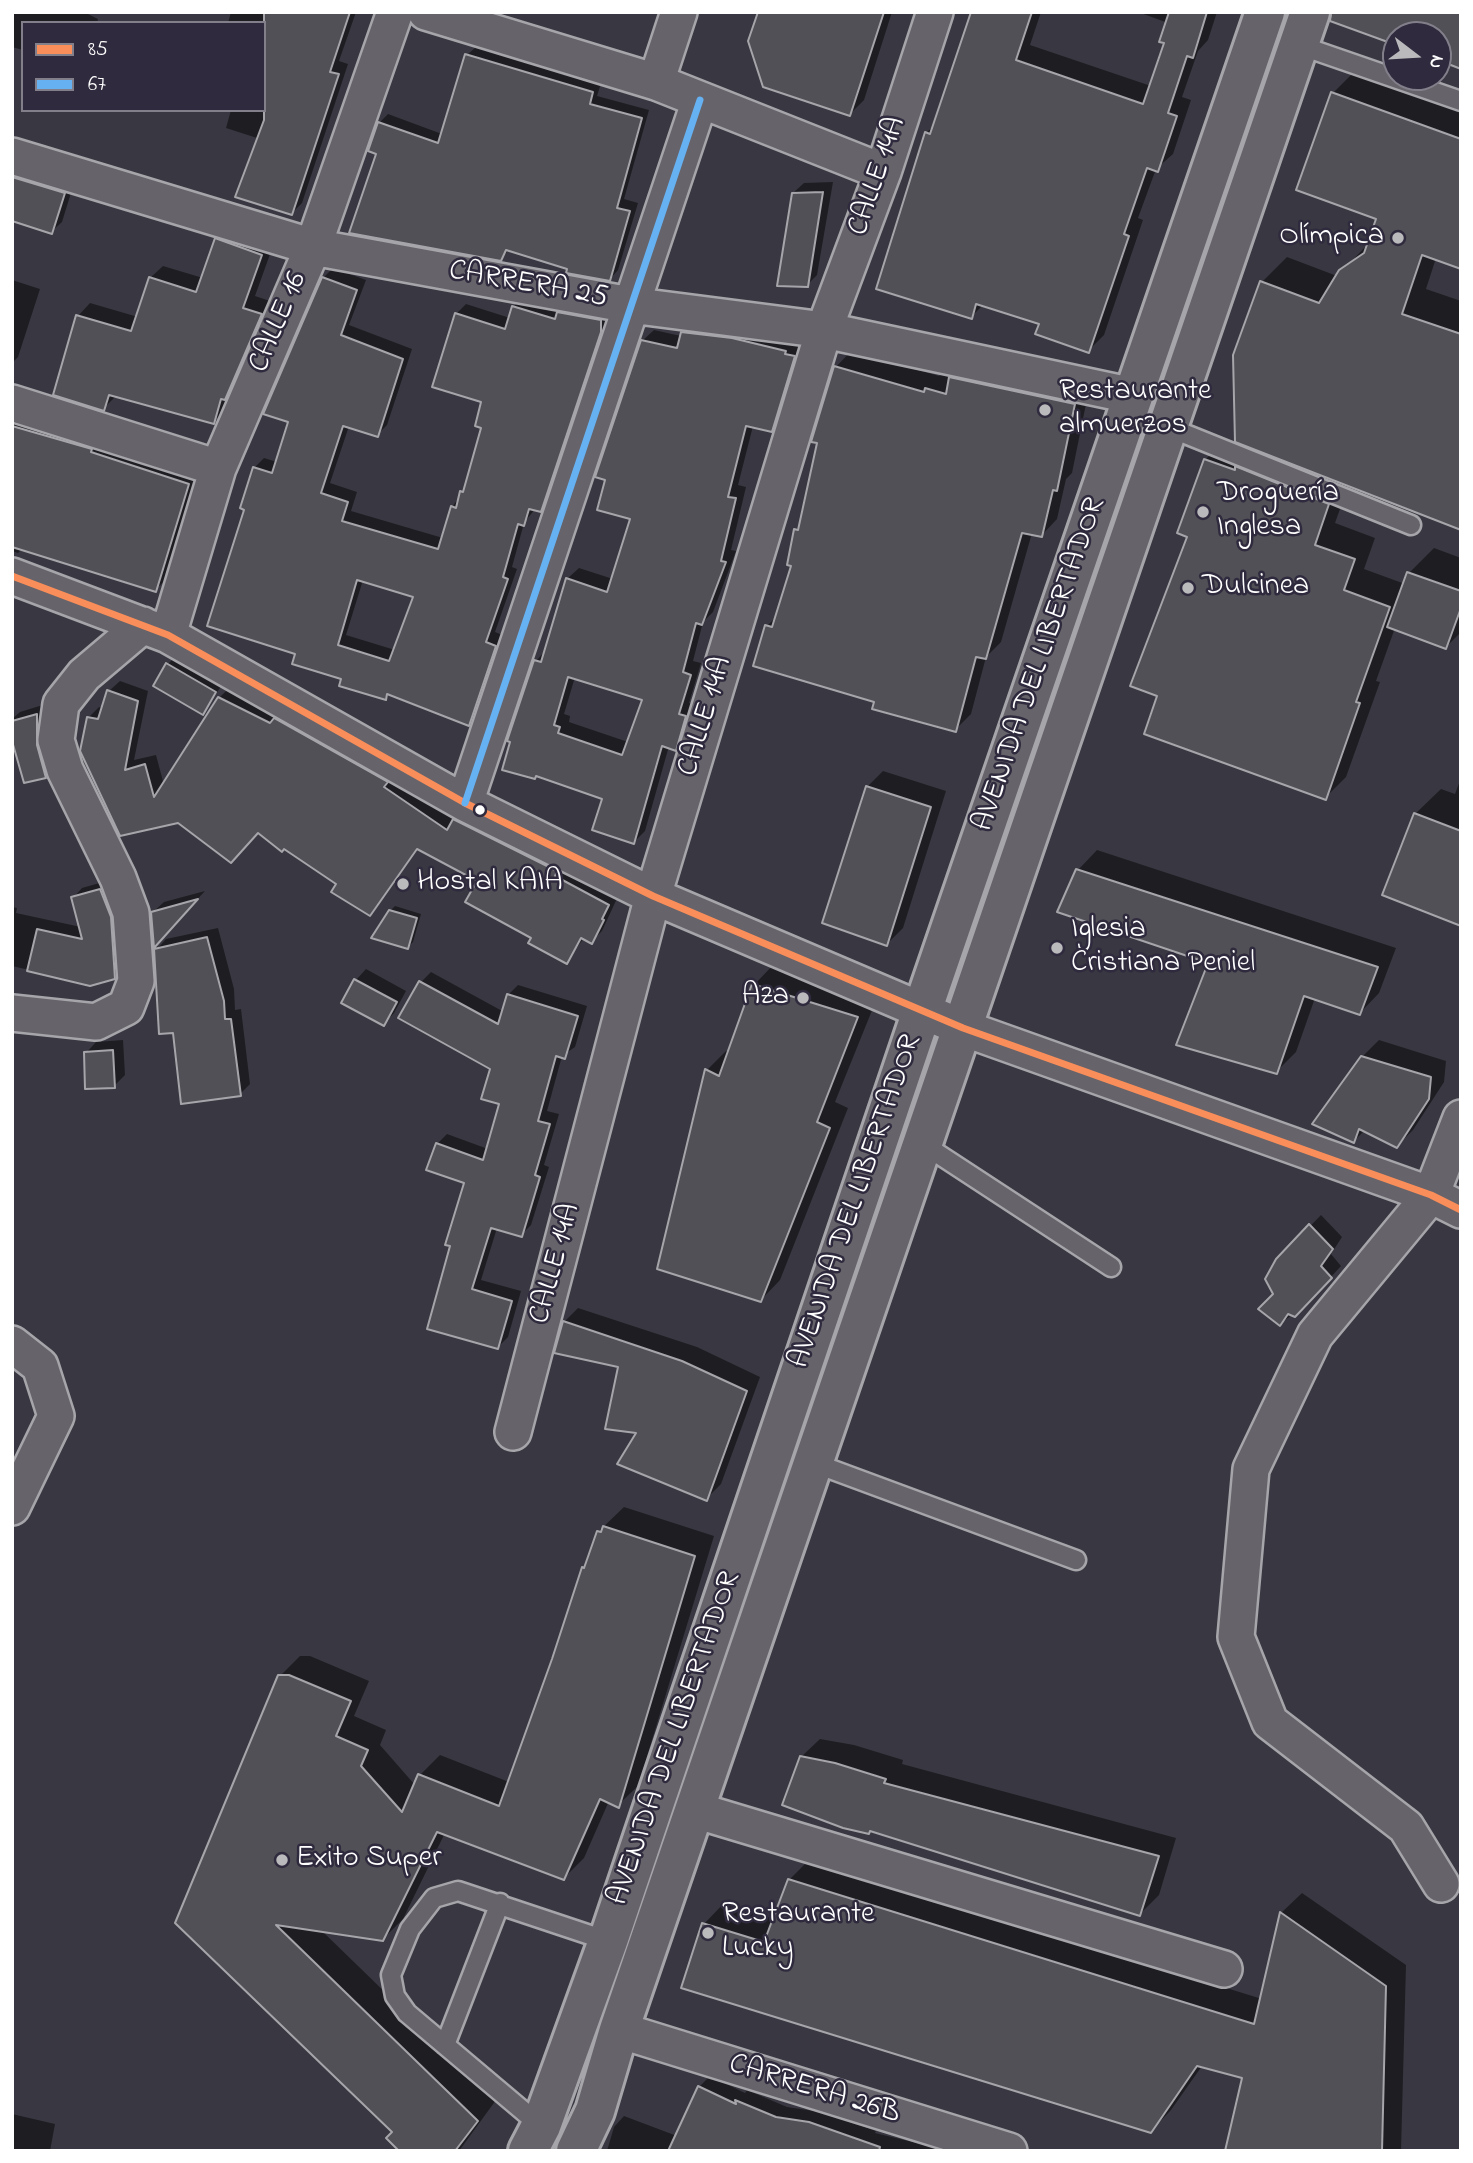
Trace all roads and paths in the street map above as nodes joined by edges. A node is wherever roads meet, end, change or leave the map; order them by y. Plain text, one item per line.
1 (395, 12) edge
2 (426, 12) edge
3 (679, 12) edge
4 (935, 12) edge
5 (1265, 12) edge
6 (1304, 29) edge
7 (656, 82) junction
8 (700, 100) junction
9 (1461, 101) edge
10 (12, 156) edge
11 (883, 172) junction
12 (313, 247) junction
13 (630, 305) junction
14 (824, 330) junction
15 (1134, 396) junction
16 (12, 402) edge
17 (1168, 427) junction
18 (218, 468) junction
19 (1411, 525) dead end
20 (12, 576) edge
21 (156, 630) junction
22 (466, 803) junction
23 (653, 896) junction
24 (922, 1011) junction
25 (12, 1013) edge
26 (963, 1028) junction
27 (1461, 1118) edge
28 (923, 1144) junction
29 (1446, 1202) edge
30 (1111, 1267) dead end
31 (12, 1344) edge
32 (513, 1432) dead end
33 (814, 1463) junction
34 (12, 1507) edge
35 (1076, 1560) dead end
36 (695, 1810) junction
37 (1441, 1884) dead end
38 (500, 1903) junction
39 (608, 1941) junction
40 (1224, 1969) dead end
41 (619, 2030) junction
42 (445, 2045) junction
43 (535, 2138) edge
44 (576, 2151) edge
45 (1009, 2151) edge

1 - 12 street, CALLE 16
2 - 7 street
3 - 7 street
4 - 11 street, CALLE 14A
5 - 15 main road, AVENIDA DEL LIBERTADOR
6 - 9 lane
6 - 17 main road, AVENIDA DEL LIBERTADOR
7 - 8 street
8 - 11 street
8 - 13 street
10 - 12 street, CARRERA 25
11 - 14 street, CALLE 14A
12 - 13 street, CARRERA 25
12 - 18 street, CALLE 16
13 - 14 street, CARRERA 25
13 - 22 street
14 - 15 street, CARRERA 25
14 - 23 street, CALLE 14A
15 - 24 main road, AVENIDA DEL LIBERTADOR
16 - 18 street
17 - 19 lane
17 - 26 main road, AVENIDA DEL LIBERTADOR
18 - 21 street, CALLE 16
20 - 21 street
21 - 22 street
21 - 25 street
22 - 23 street
23 - 24 street
23 - 32 street, CALLE 14A
24 - 26 street
24 - 39 main road, AVENIDA DEL LIBERTADOR
26 - 28 main road, AVENIDA DEL LIBERTADOR
26 - 29 street
27 - 29 street
28 - 30 lane
28 - 33 main road, AVENIDA DEL LIBERTADOR
29 - 37 street
31 - 34 street
33 - 35 lane
33 - 36 main road, AVENIDA DEL LIBERTADOR
36 - 40 street
36 - 41 main road, AVENIDA DEL LIBERTADOR
38 - 39 lane
38 - 42 lane
38 - 42 lane
39 - 43 main road, AVENIDA DEL LIBERTADOR
41 - 44 main road, AVENIDA DEL LIBERTADOR
41 - 45 street, CARRERA 26B
42 - 43 lane

